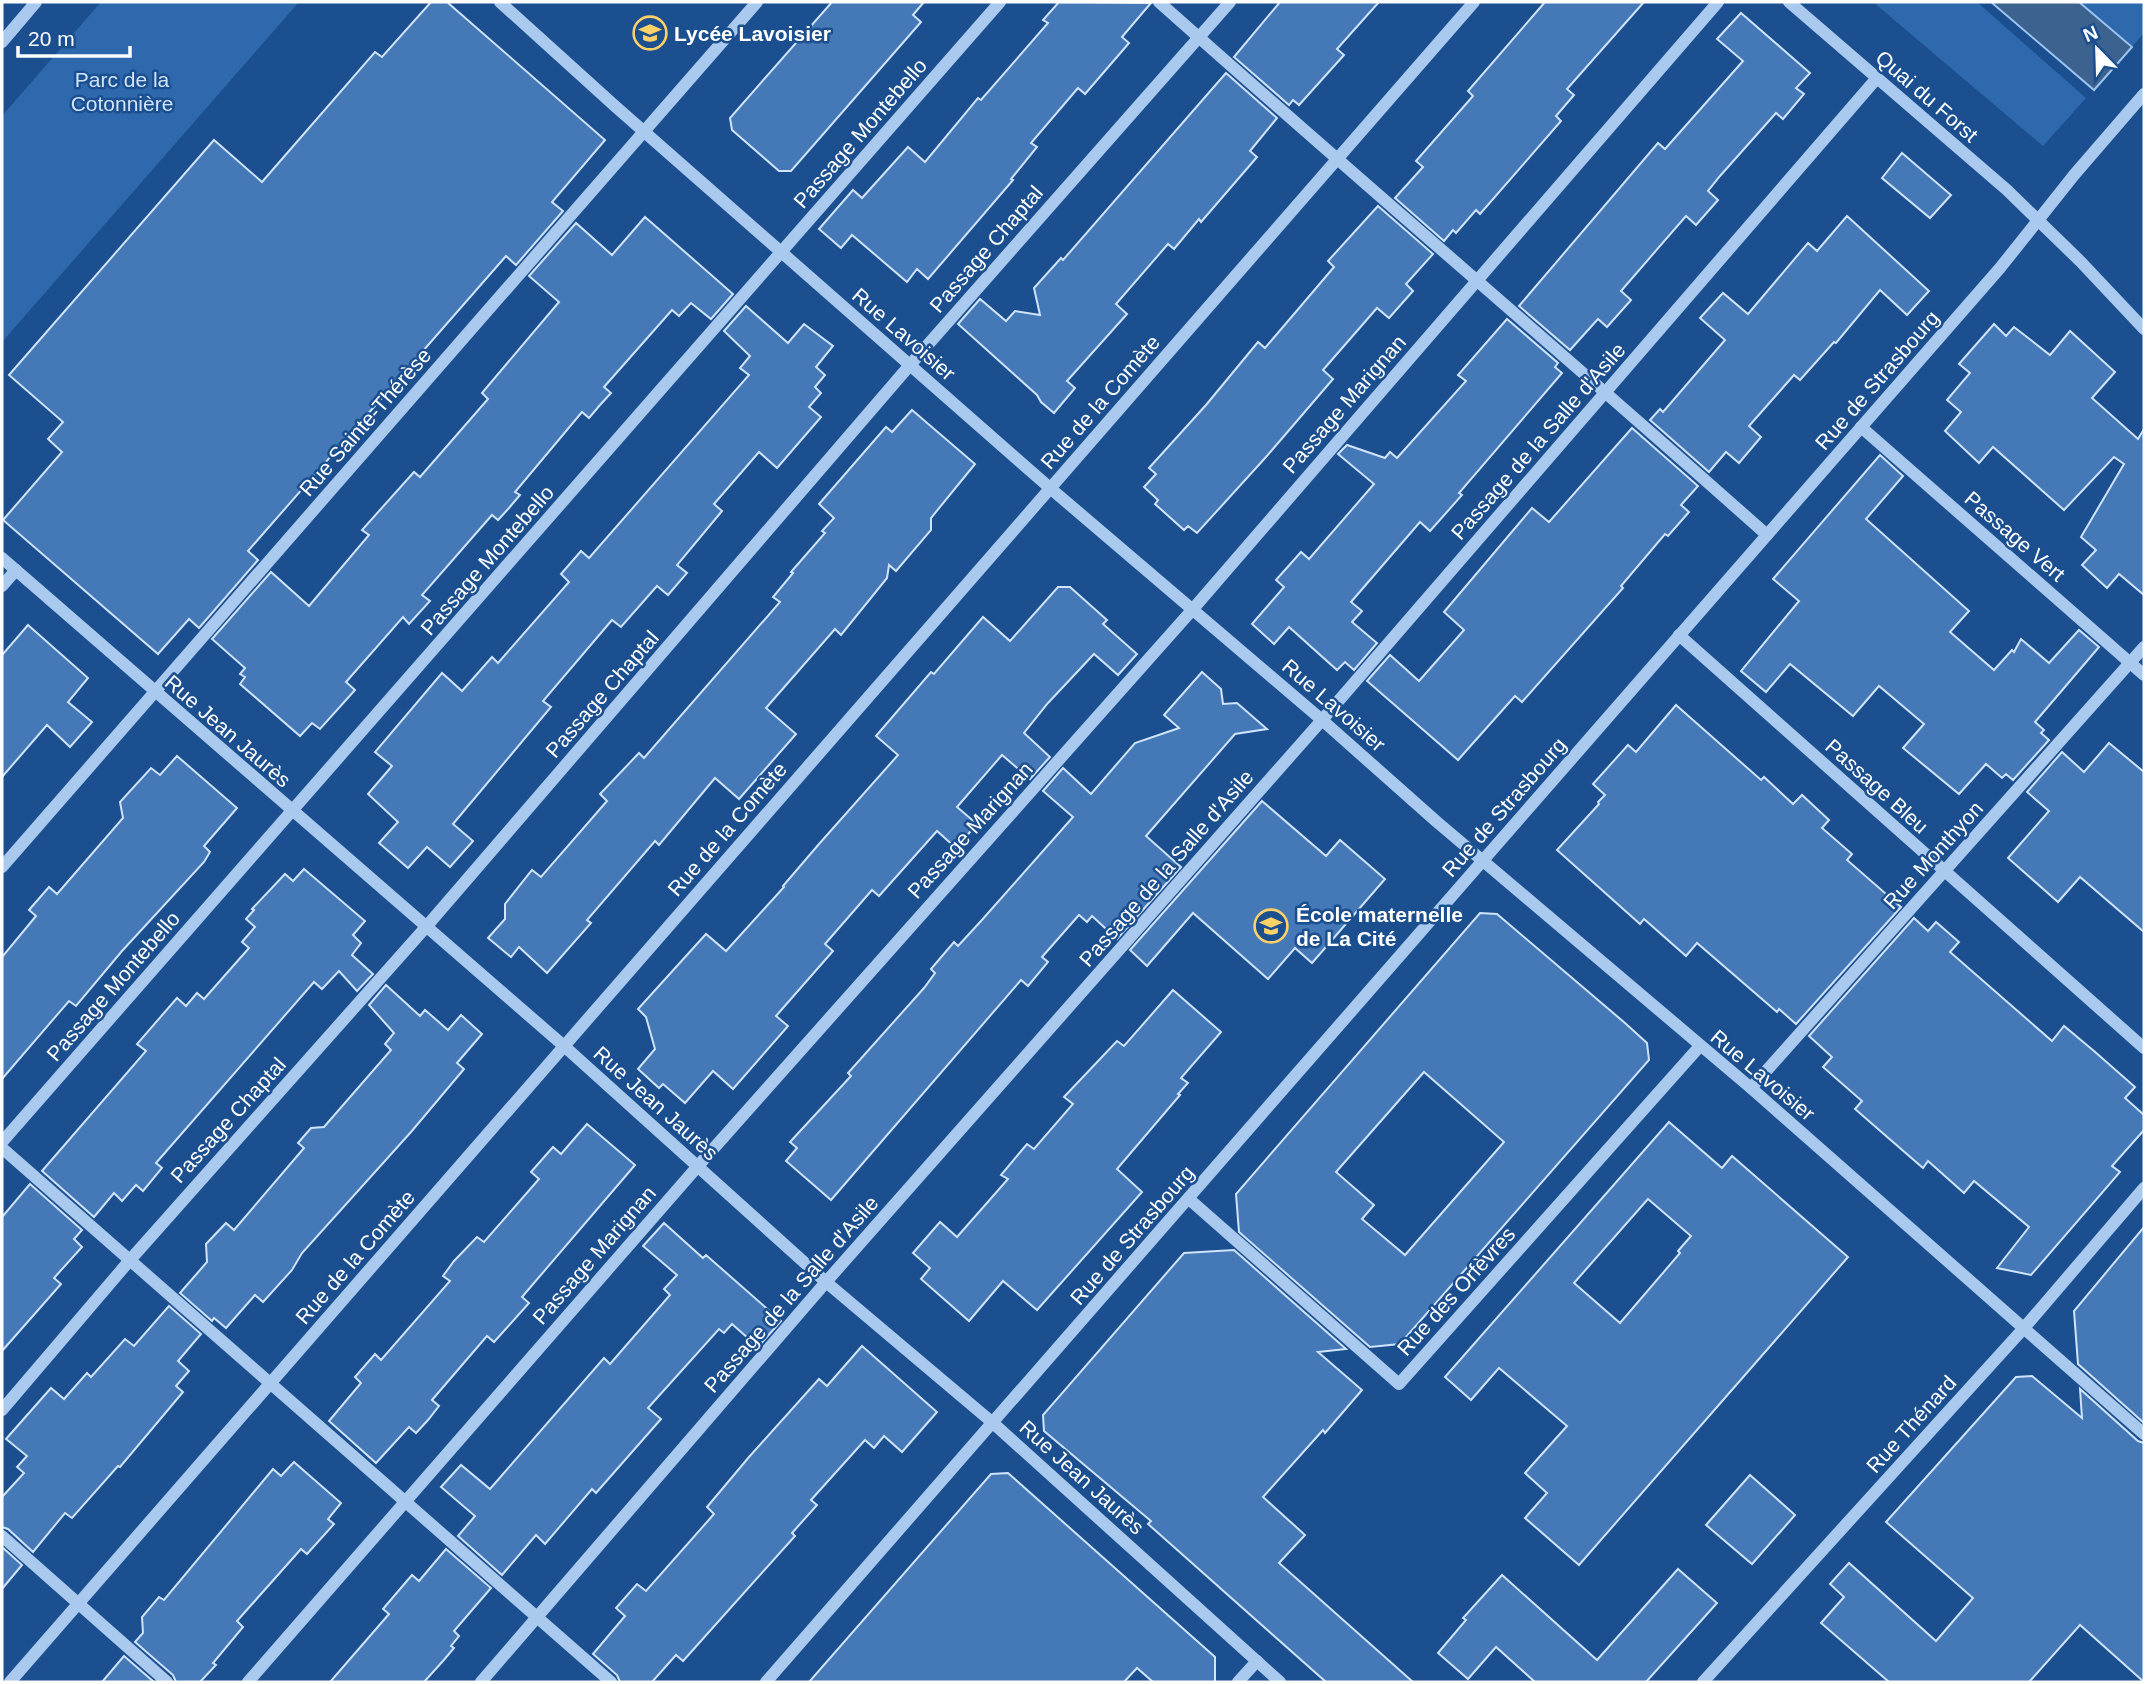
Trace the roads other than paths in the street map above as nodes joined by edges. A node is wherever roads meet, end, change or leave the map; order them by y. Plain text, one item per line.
1 (37, 2) edge
2 (500, 2) edge
3 (757, 2) edge
4 (1000, 2) edge
5 (1159, 2) edge
6 (1230, 2) edge
7 (1474, 2) edge
8 (1718, 2) edge
9 (1789, 2) edge
10 (1199, 37) junction
11 (2, 42) edge
12 (1877, 78) junction
13 (2144, 94) edge
14 (646, 132) junction
15 (1336, 160) junction
16 (2039, 221) junction
17 (781, 252) junction
18 (1477, 280) junction
19 (2144, 329) edge
20 (910, 365) junction
21 (1606, 392) junction
22 (1861, 427) junction
23 (1050, 488) junction
24 (1767, 535) junction
25 (2, 558) edge
26 (16, 570) junction
27 (2, 586) edge
28 (1193, 608) junction
29 (1679, 635) junction
30 (2144, 648) edge
31 (2131, 663) junction
32 (2144, 675) edge
33 (154, 692) junction
34 (1322, 720) junction
35 (293, 812) junction
36 (1483, 861) junction
37 (2, 867) edge
38 (1944, 872) junction
39 (426, 927) junction
40 (564, 1046) junction
41 (1700, 1046) junction
42 (2144, 1048) edge
43 (1751, 1088) junction
44 (2, 1142) edge
45 (2, 1148) edge
46 (698, 1166) junction
47 (2144, 1188) edge
48 (1189, 1199) junction
49 (130, 1260) junction
50 (826, 1282) junction
51 (2024, 1328) junction
52 (270, 1384) junction
53 (2, 1410) edge
54 (993, 1423) junction
55 (2144, 1434) edge
56 (405, 1504) junction
57 (2, 1536) edge
58 (79, 1603) junction
59 (537, 1618) junction
60 (1257, 1661) junction
61 (10, 1682) edge
62 (167, 1682) edge
63 (248, 1682) edge
64 (481, 1682) edge
65 (611, 1682) edge
66 (766, 1682) edge
67 (1238, 1682) edge
68 (1280, 1682) edge
69 (1703, 1682) edge

1 - 11 street
2 - 14 street, Rue Lavoisier
3 - 14 street, Rue Sainte-Thérèse
4 - 17 street, Passage Montebello
5 - 10 street
6 - 10 street, Passage Chaptal
7 - 15 street, Rue de la Comète
8 - 18 street, Passage Marignan
9 - 12 street, Quai du Forst
10 - 15 street
10 - 20 street, Passage Chaptal
12 - 16 street, Quai du Forst
12 - 21 street, Passage de la Salle d'Asile
13 - 16 street, Rue de Strasbourg
14 - 17 street, Rue Lavoisier
14 - 33 street, Rue Sainte-Thérèse
15 - 18 street
15 - 23 street, Rue de la Comète
16 - 19 street, Quai du Forst
16 - 22 street, Rue de Strasbourg
17 - 20 street, Rue Lavoisier
17 - 35 street, Passage Montebello
18 - 21 street
18 - 28 street, Passage Marignan
20 - 23 street, Rue Lavoisier
20 - 39 street, Passage Chaptal
21 - 24 street
21 - 34 street, Passage de la Salle d'Asile
22 - 24 street, Rue de Strasbourg
22 - 31 street, Passage Vert
23 - 28 street, Rue Lavoisier
23 - 40 street, Rue de la Comète
24 - 29 street, Rue de Strasbourg
25 - 26 street, Rue Jean Jaurès
26 - 27 street
26 - 33 street, Rue Jean Jaurès
28 - 34 street, Rue Lavoisier
28 - 46 street, Passage Marignan
29 - 36 street, Rue de Strasbourg
29 - 38 street, Passage Bleu
30 - 31 street, Rue Monthyon
31 - 32 street, Passage Vert
31 - 38 street, Rue Monthyon
33 - 35 street, Rue Jean Jaurès
33 - 37 street, Rue Sainte-Thérèse
34 - 36 street, Rue Lavoisier
34 - 50 street, Passage de la Salle d'Asile
35 - 39 street, Rue Jean Jaurès
35 - 44 street, Passage Montebello
36 - 41 street, Rue Lavoisier
36 - 48 street, Rue de Strasbourg
38 - 42 street, Passage Bleu
38 - 43 street, Rue Monthyon
39 - 40 street, Rue Jean Jaurès
39 - 49 street, Passage Chaptal
40 - 46 street, Rue Jean Jaurès
40 - 52 street, Rue de la Comète
41 - 43 street, Rue Lavoisier
41 - 48 street, Rue des Orfèvres
43 - 51 street, Rue Lavoisier
45 - 49 street
46 - 50 street, Rue Jean Jaurès
46 - 56 street, Passage Marignan
47 - 51 street, Rue Thénard
48 - 54 street, Rue de Strasbourg
49 - 52 street
49 - 53 street, Passage Chaptal
50 - 54 street, Rue Jean Jaurès
50 - 59 street, Passage de la Salle d'Asile
51 - 55 street, Rue Lavoisier
51 - 69 street, Rue Thénard
52 - 56 street
52 - 58 street, Rue de la Comète
54 - 60 street, Rue Jean Jaurès
54 - 66 street, Rue de Strasbourg
56 - 59 street
56 - 63 street, Passage Marignan
57 - 58 street
58 - 61 street, Rue de la Comète
58 - 62 street
59 - 64 street, Passage de la Salle d'Asile
59 - 65 street
60 - 67 street
60 - 68 street, Rue Jean Jaurès

